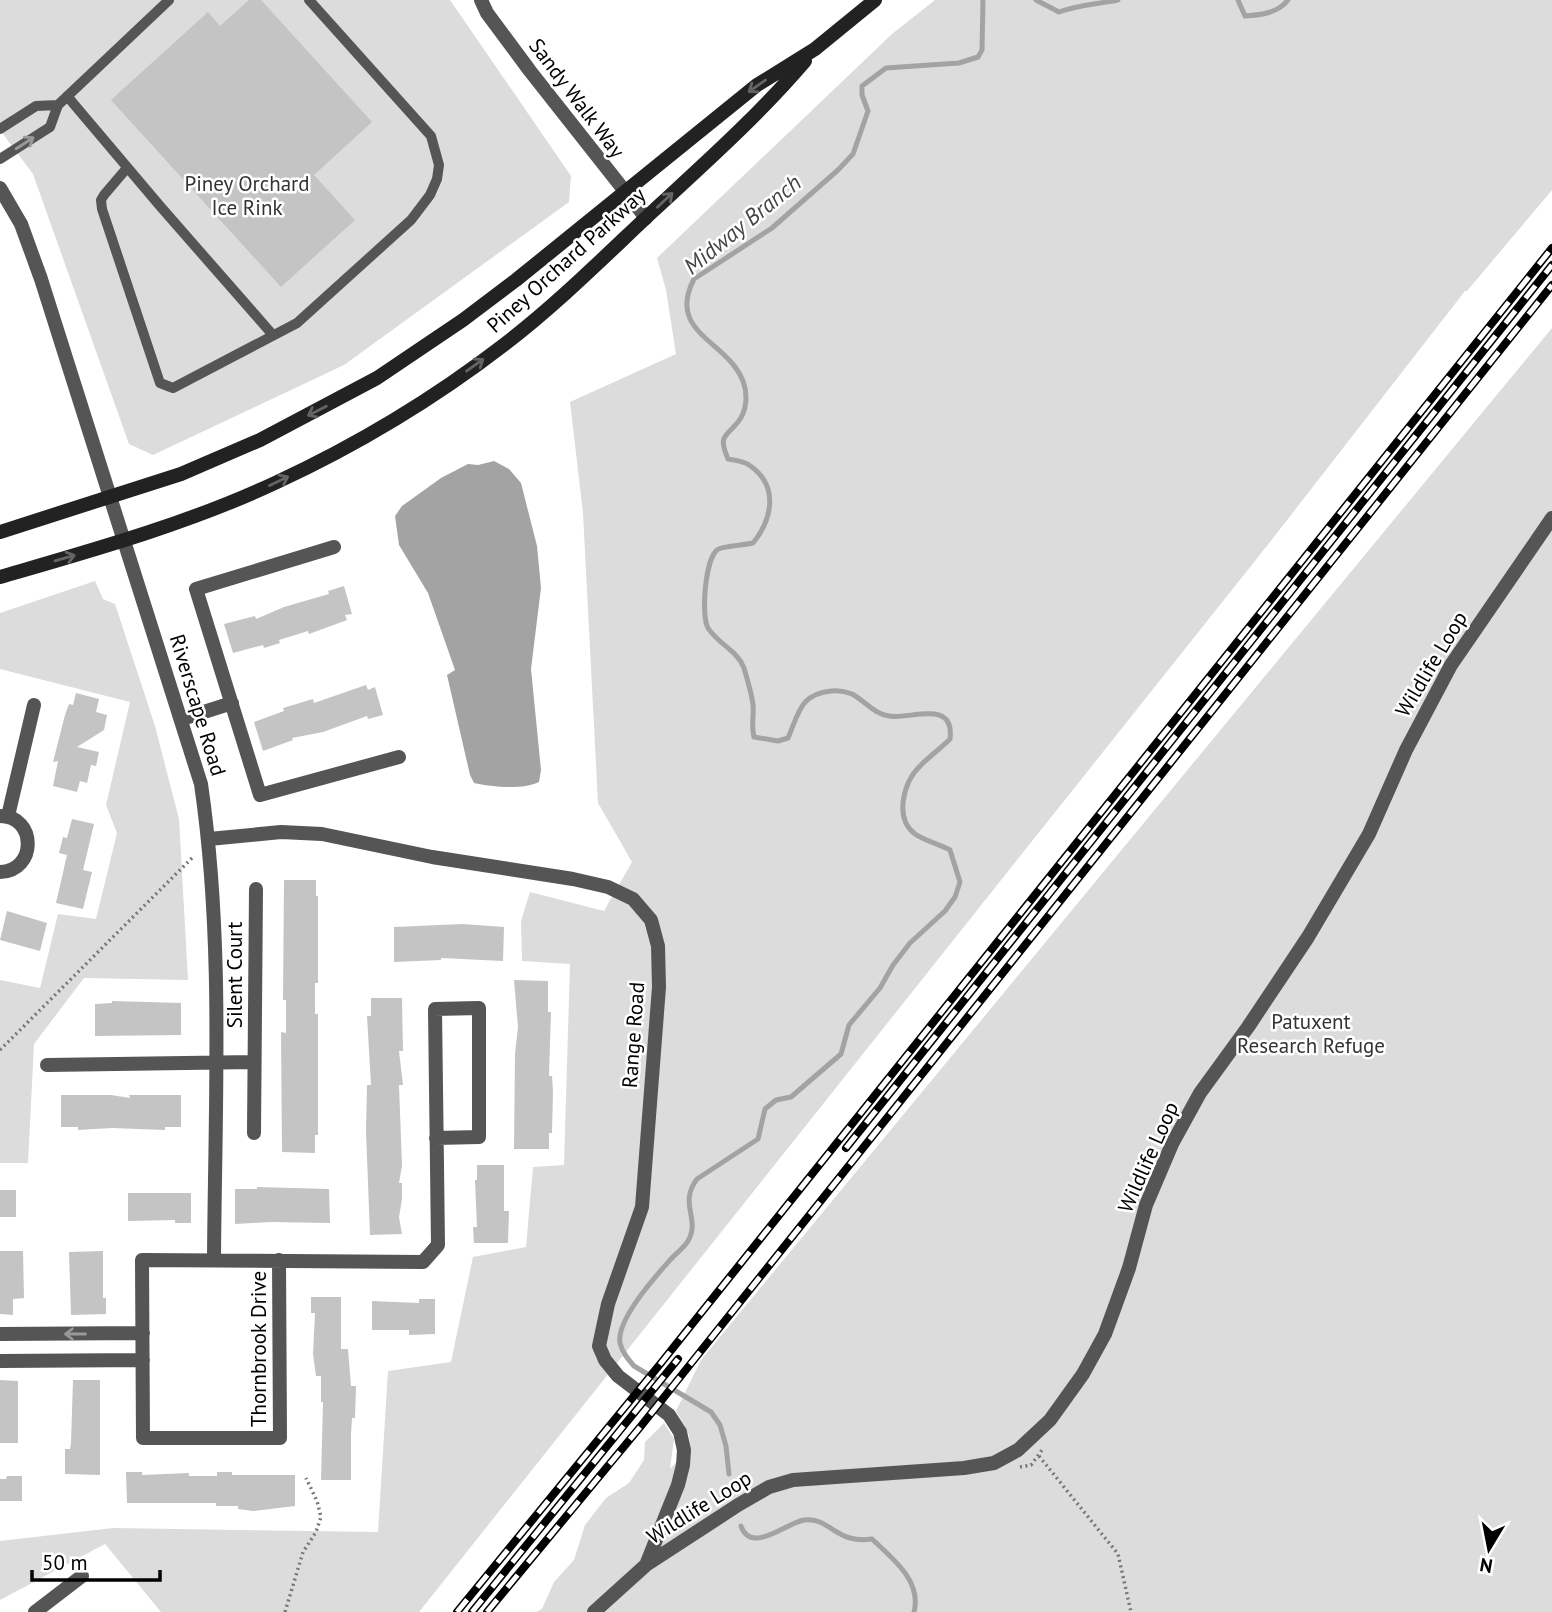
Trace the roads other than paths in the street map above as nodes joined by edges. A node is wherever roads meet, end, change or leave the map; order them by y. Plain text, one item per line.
1 (169, 0) edge
2 (309, 0) edge
3 (481, 0) edge
4 (875, 0) edge
5 (815, 50) junction
6 (67, 96) junction
7 (58, 105) junction
8 (0, 129) edge
9 (0, 159) edge
10 (127, 168) junction
11 (0, 188) edge
12 (623, 192) junction
13 (646, 218) junction
14 (272, 334) junction
15 (111, 498) junction
16 (1552, 518) edge
17 (0, 532) edge
18 (125, 540) junction
19 (334, 547) dead end
20 (0, 577) edge
21 (232, 704) junction
22 (34, 705) dead end
23 (182, 719) junction
24 (399, 757) dead end
25 (4, 816) edge
26 (209, 839) junction
27 (0, 872) edge
28 (256, 889) dead end
29 (215, 1062) junction
30 (254, 1062) junction
31 (47, 1065) dead end
32 (254, 1133) dead end
33 (436, 1138) junction
34 (215, 1260) junction
35 (279, 1260) junction
36 (143, 1333) junction
37 (0, 1334) edge
38 (143, 1360) junction
39 (0, 1361) edge
40 (646, 1566) junction
41 (82, 1576) dead end
42 (35, 1612) edge
43 (594, 1612) edge

1 - 6 lane
2 - 14 lane
3 - 12 street, Sandy Walk Way
4 - 5 street, Piney Orchard Parkway
5 -> 12 street, Piney Orchard Parkway
13 -> 5 street, Piney Orchard Parkway
6 - 7 lane
6 - 10 lane
7 - 8 lane
9 -> 7 lane
10 - 14 lane
10 - 14 lane
11 - 15 street, Riverscape Road
12 - 13 street, Sandy Walk Way
12 -> 15 street, Piney Orchard Parkway
18 -> 13 street, Piney Orchard Parkway
15 - 17 street, Piney Orchard Parkway
15 - 18 street, Riverscape Road
16 - 40 street, Wildlife Loop
20 -> 18 street, Piney Orchard Parkway
18 - 23 street, Riverscape Road
19 - 21 street
21 - 23 street
21 - 24 street
22 - 25 street
23 - 26 street, Riverscape Road
25 - 27 street
26 - 29 street, Riverscape Road
26 - 40 street, Range Road
28 - 30 street, Silent Court
29 - 30 street
29 - 31 street
29 - 34 street, Riverscape Road
30 - 32 street, Silent Court
33 - 33 street
33 - 35 street
34 - 35 street, Thornbrook Drive
34 - 36 street, Thornbrook Drive
35 - 38 street, Thornbrook Drive
36 -> 37 street
36 - 38 street, Thornbrook Drive
38 - 39 street
40 - 43 street, Wildlife Loop
41 - 42 street

